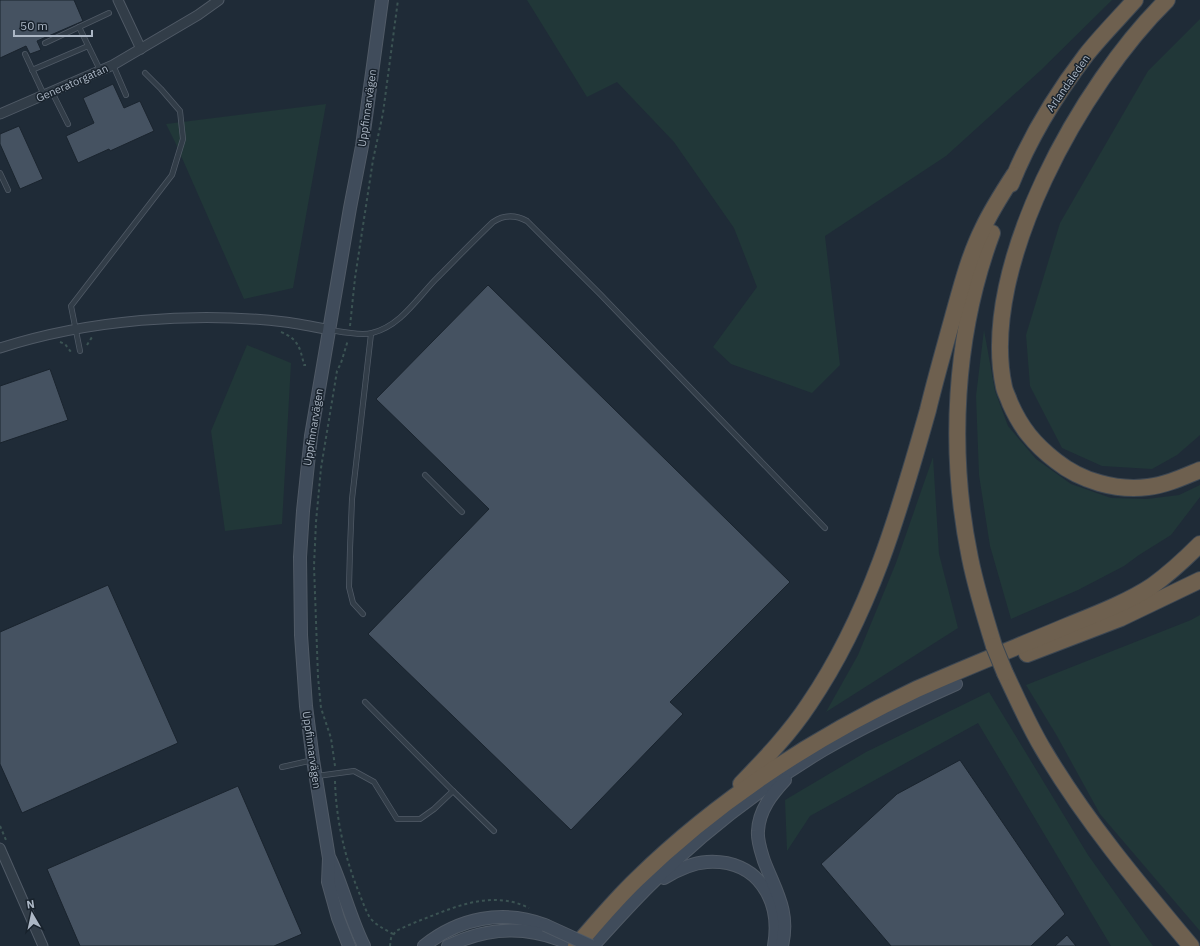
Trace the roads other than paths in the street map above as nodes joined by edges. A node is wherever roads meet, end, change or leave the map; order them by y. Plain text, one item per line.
1 (118, 0) edge
2 (219, 0) edge
3 (382, 0) edge
4 (1135, 0) edge
5 (1167, 0) edge
6 (109, 13) dead end
7 (79, 27) junction
8 (45, 43) dead end
9 (88, 46) junction
10 (141, 49) junction
11 (25, 54) dead end
12 (113, 64) junction
13 (32, 70) junction
14 (100, 70) junction
15 (145, 74) dead end
16 (48, 94) junction
17 (126, 95) dead end
18 (0, 114) edge
19 (68, 124) dead end
20 (0, 173) edge
21 (1014, 175) junction
22 (8, 190) dead end
23 (75, 329) junction
24 (330, 330) junction
25 (371, 334) junction
26 (0, 348) edge
27 (80, 351) dead end
28 (1200, 470) edge
29 (425, 475) dead end
30 (462, 512) dead end
31 (825, 528) dead end
32 (1200, 544) edge
33 (1200, 580) edge
34 (363, 614) dead end
35 (956, 684) joint
36 (365, 702) dead end
37 (313, 760) junction
38 (798, 766) junction
39 (282, 767) dead end
40 (315, 776) junction
41 (453, 791) junction
42 (713, 812) junction
43 (494, 831) dead end
44 (0, 848) edge
45 (329, 858) junction
46 (649, 886) junction
47 (544, 930) junction
48 (365, 945) edge
49 (43, 946) edge
50 (349, 946) edge
51 (424, 946) edge
52 (448, 946) edge
53 (575, 946) edge
54 (592, 946) edge
55 (774, 946) edge
56 (782, 946) edge
57 (1191, 946) edge

1 - 10 street
2 - 10 street, Generatorgatan
3 - 24 main road, Uppfinnarvägen
4 - 21 highway, Arlandaleden
5 - 28 highway
6 - 7 lane
7 - 8 lane
7 - 9 lane
9 - 13 lane
9 - 14 lane
10 - 12 street, Generatorgatan
11 - 13 lane
12 - 14 street, Generatorgatan
12 - 17 lane
13 - 16 lane
14 - 16 street, Generatorgatan
15 - 23 lane
16 - 18 street, Generatorgatan
16 - 19 lane
20 - 22 lane
21 - 42 highway
21 - 57 highway, bridge
23 - 24 street
23 - 26 street
23 - 27 lane
24 - 25 lane
24 - 37 main road, Uppfinnarvägen
25 - 31 lane
25 - 34 lane
29 - 30 lane
32 - 42 highway
33 - 35 highway
35 - 38 main road
36 - 41 lane
37 - 39 lane
37 - 40 main road, Uppfinnarvägen
38 - 46 main road
38 - 56 main road
40 - 41 lane
40 - 45 main road, Uppfinnarvägen
41 - 43 lane
42 - 53 highway
44 - 49 street
45 - 48 main road, Uppfinnarvägen
45 - 50 main road, Uppfinnarvägen
46 - 54 main road
46 - 55 main road
47 - 51 main road
47 - 52 main road
47 - 53 main road
47 - 54 main road, bridge

